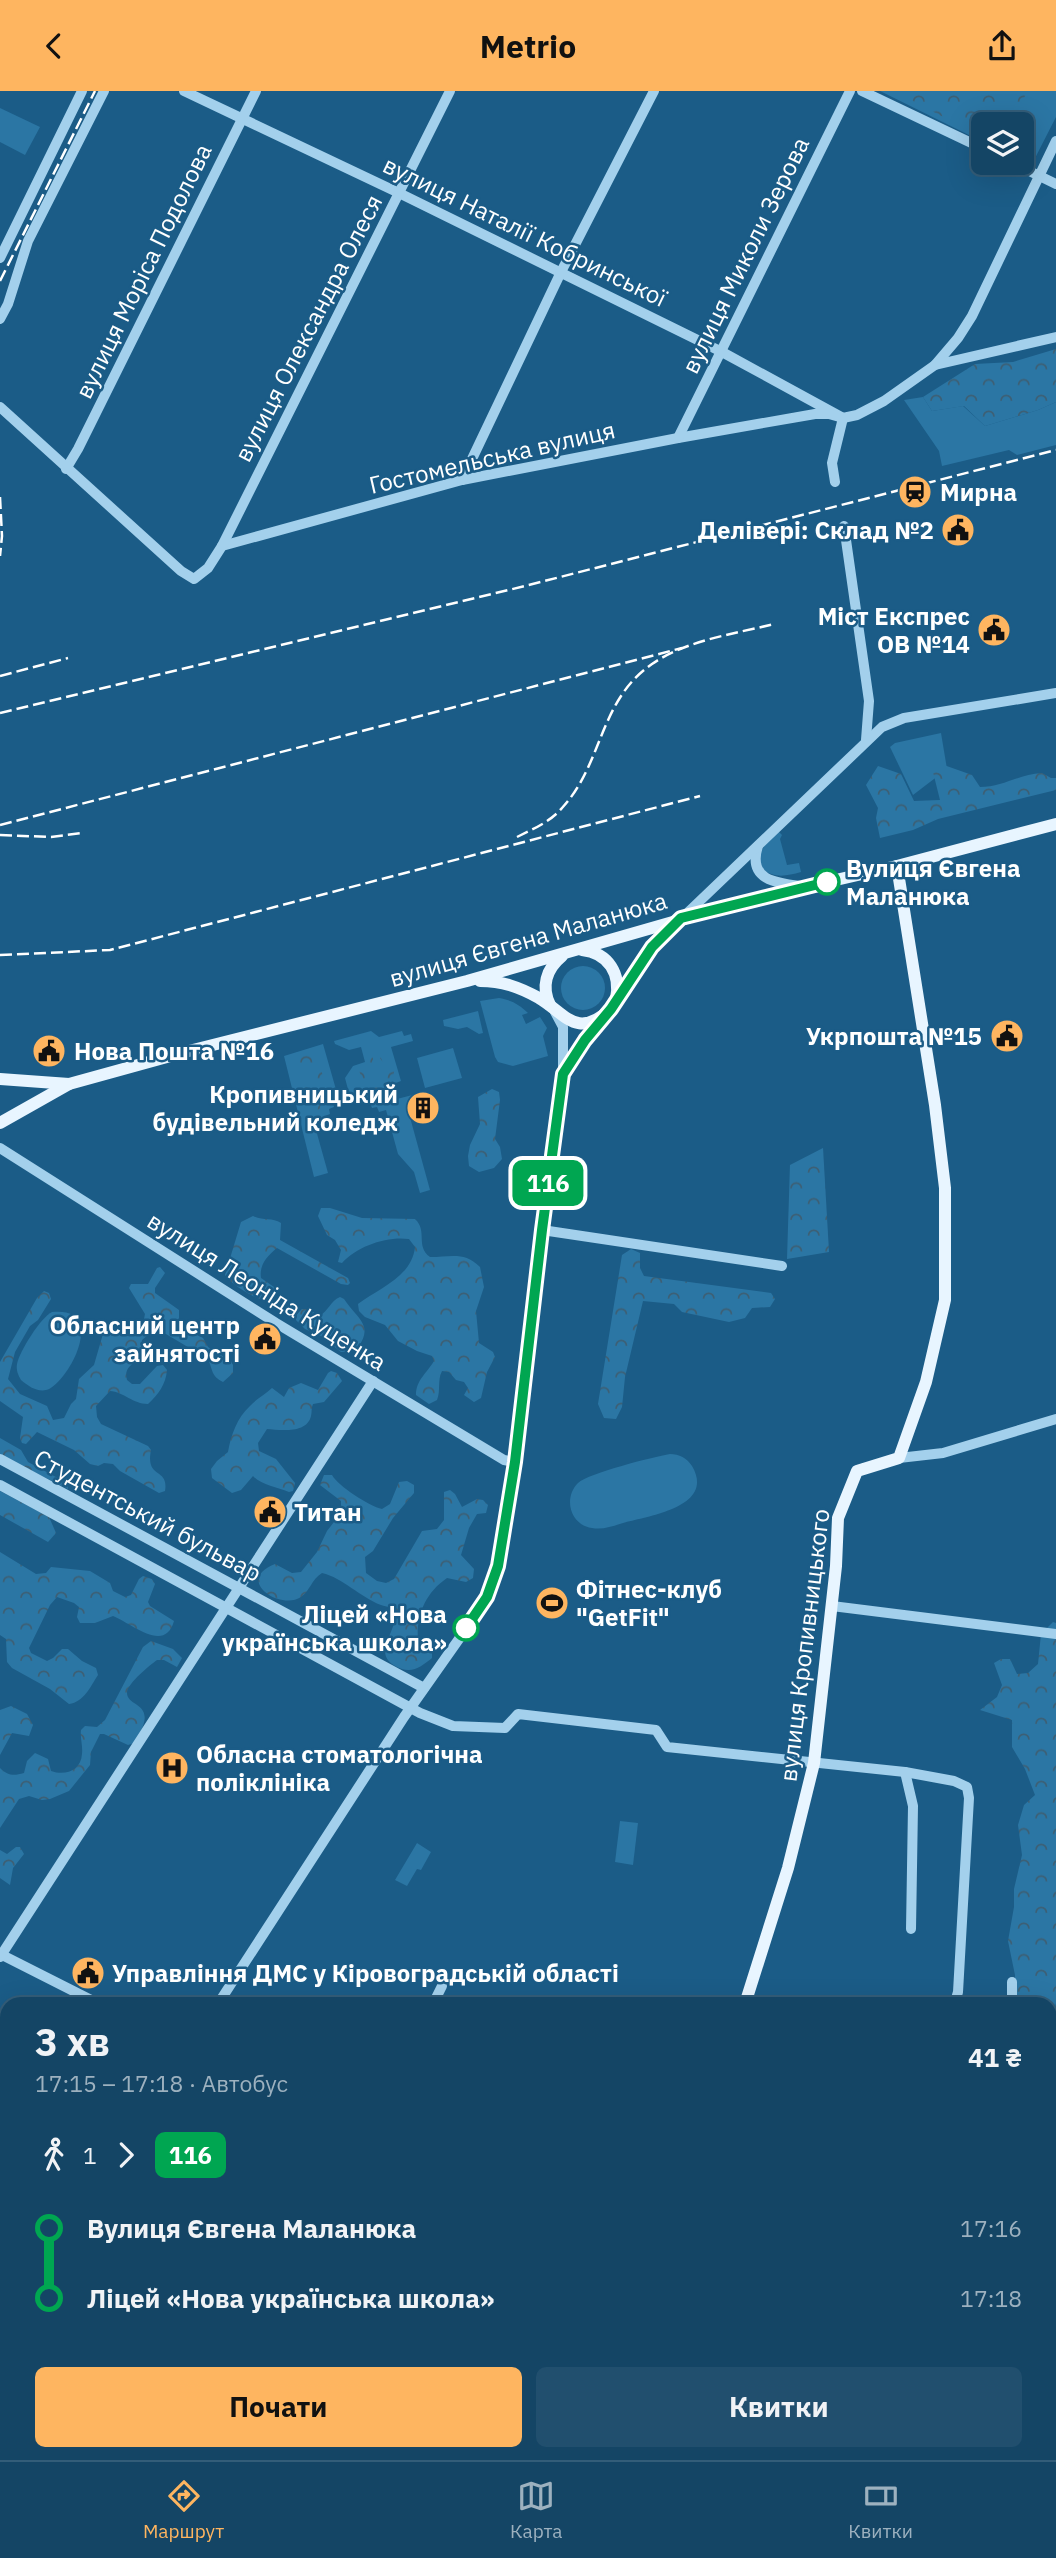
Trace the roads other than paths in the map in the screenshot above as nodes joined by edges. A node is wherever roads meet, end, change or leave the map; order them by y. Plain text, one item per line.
1 (82, 91) edge
2 (104, 91) edge
3 (184, 91) edge
4 (256, 91) edge
5 (450, 91) edge
6 (654, 91) edge
7 (850, 91) edge
8 (862, 91) edge
9 (243, 118) junction
10 (1056, 141) edge
11 (971, 143) edge
12 (1034, 172) edge
13 (1040, 175) junction
14 (1056, 184) edge
15 (399, 193) junction
16 (0, 258) edge
17 (561, 272) junction
18 (0, 319) edge
19 (1056, 337) edge
20 (722, 352) junction
21 (934, 365) junction
22 (0, 407) edge
23 (843, 418) junction
24 (678, 437) junction
25 (66, 469) junction
26 (462, 480) junction
27 (835, 482) dead end
28 (844, 526) dead end
29 (222, 546) junction
30 (1056, 693) edge
31 (866, 740) junction
32 (1056, 824) edge
33 (758, 846) junction
34 (897, 866) junction
35 (807, 886) junction
36 (681, 918) junction
37 (572, 951) junction
38 (467, 981) junction
39 (611, 1009) junction
40 (554, 1011) junction
41 (563, 1074) junction
42 (0, 1079) edge
43 (69, 1084) junction
44 (0, 1123) edge
45 (0, 1148) edge
46 (542, 1230) junction
47 (782, 1266) dead end
48 (373, 1381) junction
49 (1056, 1419) edge
50 (899, 1458) junction
51 (0, 1459) edge
52 (515, 1462) junction
53 (0, 1485) edge
54 (240, 1589) junction
55 (832, 1606) junction
56 (228, 1608) junction
57 (1056, 1634) edge
58 (424, 1688) junction
59 (410, 1708) junction
60 (814, 1763) junction
61 (905, 1772) junction
62 (911, 1929) dead end
63 (0, 1955) edge
64 (1012, 1982) dead end
65 (442, 1986) dead end
66 (85, 1997) edge
67 (224, 1997) edge
68 (436, 1997) edge
69 (747, 1997) edge
70 (956, 1997) edge
71 (1012, 1997) edge

1 - 16 street
2 - 18 street
3 - 9 street, вулиця Наталії Кобринської
4 - 9 street, вулиця Моріса Подолова
5 - 15 street, вулиця Олександра Олеся
6 - 17 street
7 - 20 street, вулиця Миколи Зерова
8 - 11 street
9 - 15 street, вулиця Наталії Кобринської
9 - 25 street, вулиця Моріса Подолова
10 - 13 street
12 - 13 street
13 - 14 street
13 - 21 street
15 - 17 street, вулиця Наталії Кобринської
15 - 29 street, вулиця Олександра Олеся
17 - 20 street, вулиця Наталії Кобринської
17 - 26 street
19 - 21 street, Гостомельська вулиця
20 - 23 street, вулиця Наталії Кобринської
20 - 24 street, вулиця Миколи Зерова
21 - 23 street, Гостомельська вулиця
22 - 25 street
23 - 24 street, Гостомельська вулиця
23 - 27 street
24 - 26 street, Гостомельська вулиця
25 - 29 street
26 - 29 street, Гостомельська вулиця
28 - 31 street
30 - 31 street, вулиця Євгена Маланюка
31 - 33 street, вулиця Євгена Маланюка
32 - 34 main road
33 - 35 street
33 - 36 street, вулиця Євгена Маланюка
34 - 35 main road
34 - 50 main road
35 - 36 main road
36 - 37 main road, вулиця Євгена Маланюка
36 - 39 main road
37 - 38 main road, вулиця Євгена Маланюка
37 - 39 main road
37 - 40 main road
38 - 40 main road
38 - 43 main road, вулиця Євгена Маланюка
39 - 40 main road
39 - 41 street
40 - 41 street
41 - 46 street
42 - 43 main road
43 - 44 main road
45 - 48 street, вулиця Леоніда Куценка
46 - 47 street
46 - 52 street
48 - 52 street, вулиця Леоніда Куценка
48 - 54 street
49 - 50 street
50 - 55 main road, вулиця Кропивницького
51 - 54 street, Студентський бульвар
52 - 58 street
53 - 56 street, Студентський бульвар
54 - 56 street
54 - 58 street, Студентський бульвар
55 - 57 street
55 - 60 main road, вулиця Кропивницького
56 - 59 street, Студентський бульвар
56 - 63 street
58 - 59 street
59 - 60 street, Студентський бульвар
59 - 67 street
60 - 61 street
60 - 69 main road, вулиця Кропивницького
61 - 62 street
61 - 70 street
63 - 66 street
64 - 71 street
65 - 68 street

